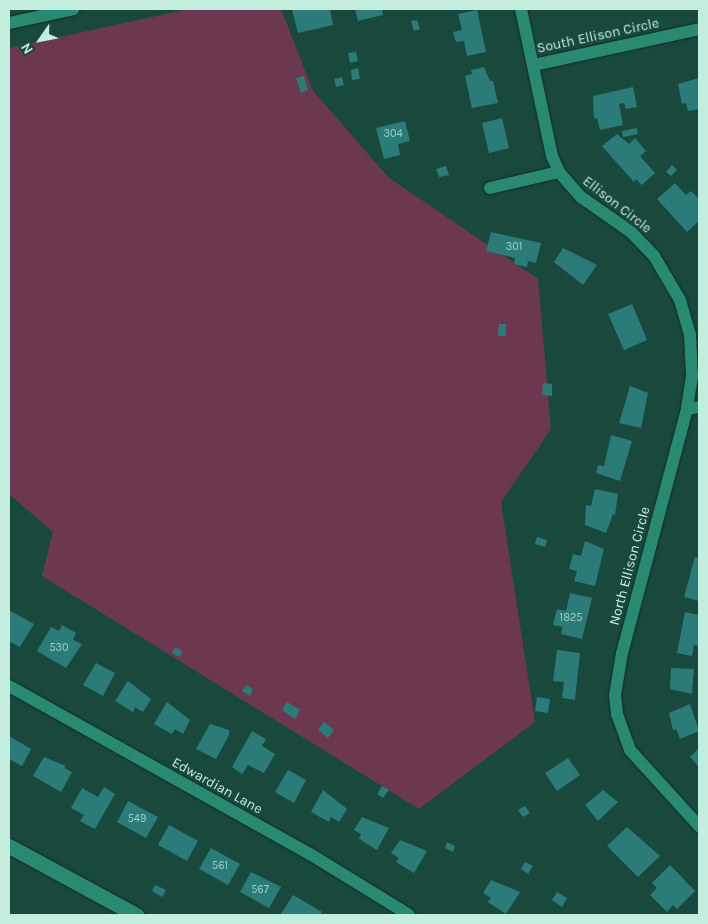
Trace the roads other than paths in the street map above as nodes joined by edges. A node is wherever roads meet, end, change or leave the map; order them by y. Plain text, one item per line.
1 (74, 9) edge
2 (521, 9) edge
3 (9, 23) edge
4 (699, 29) edge
5 (533, 65) junction
6 (559, 172) junction
7 (490, 188) dead end
8 (693, 408) edge
9 (9, 686) edge
10 (699, 826) edge
11 (9, 846) edge
12 (136, 915) edge
13 (409, 915) edge

1 - 3 street
2 - 5 street, Ellison Circle
4 - 5 street, South Ellison Circle
5 - 6 street, Ellison Circle
6 - 7 street
6 - 8 street, Ellison Circle
8 - 10 street, North Ellison Circle
9 - 13 street, Edwardian Lane
11 - 12 main road

